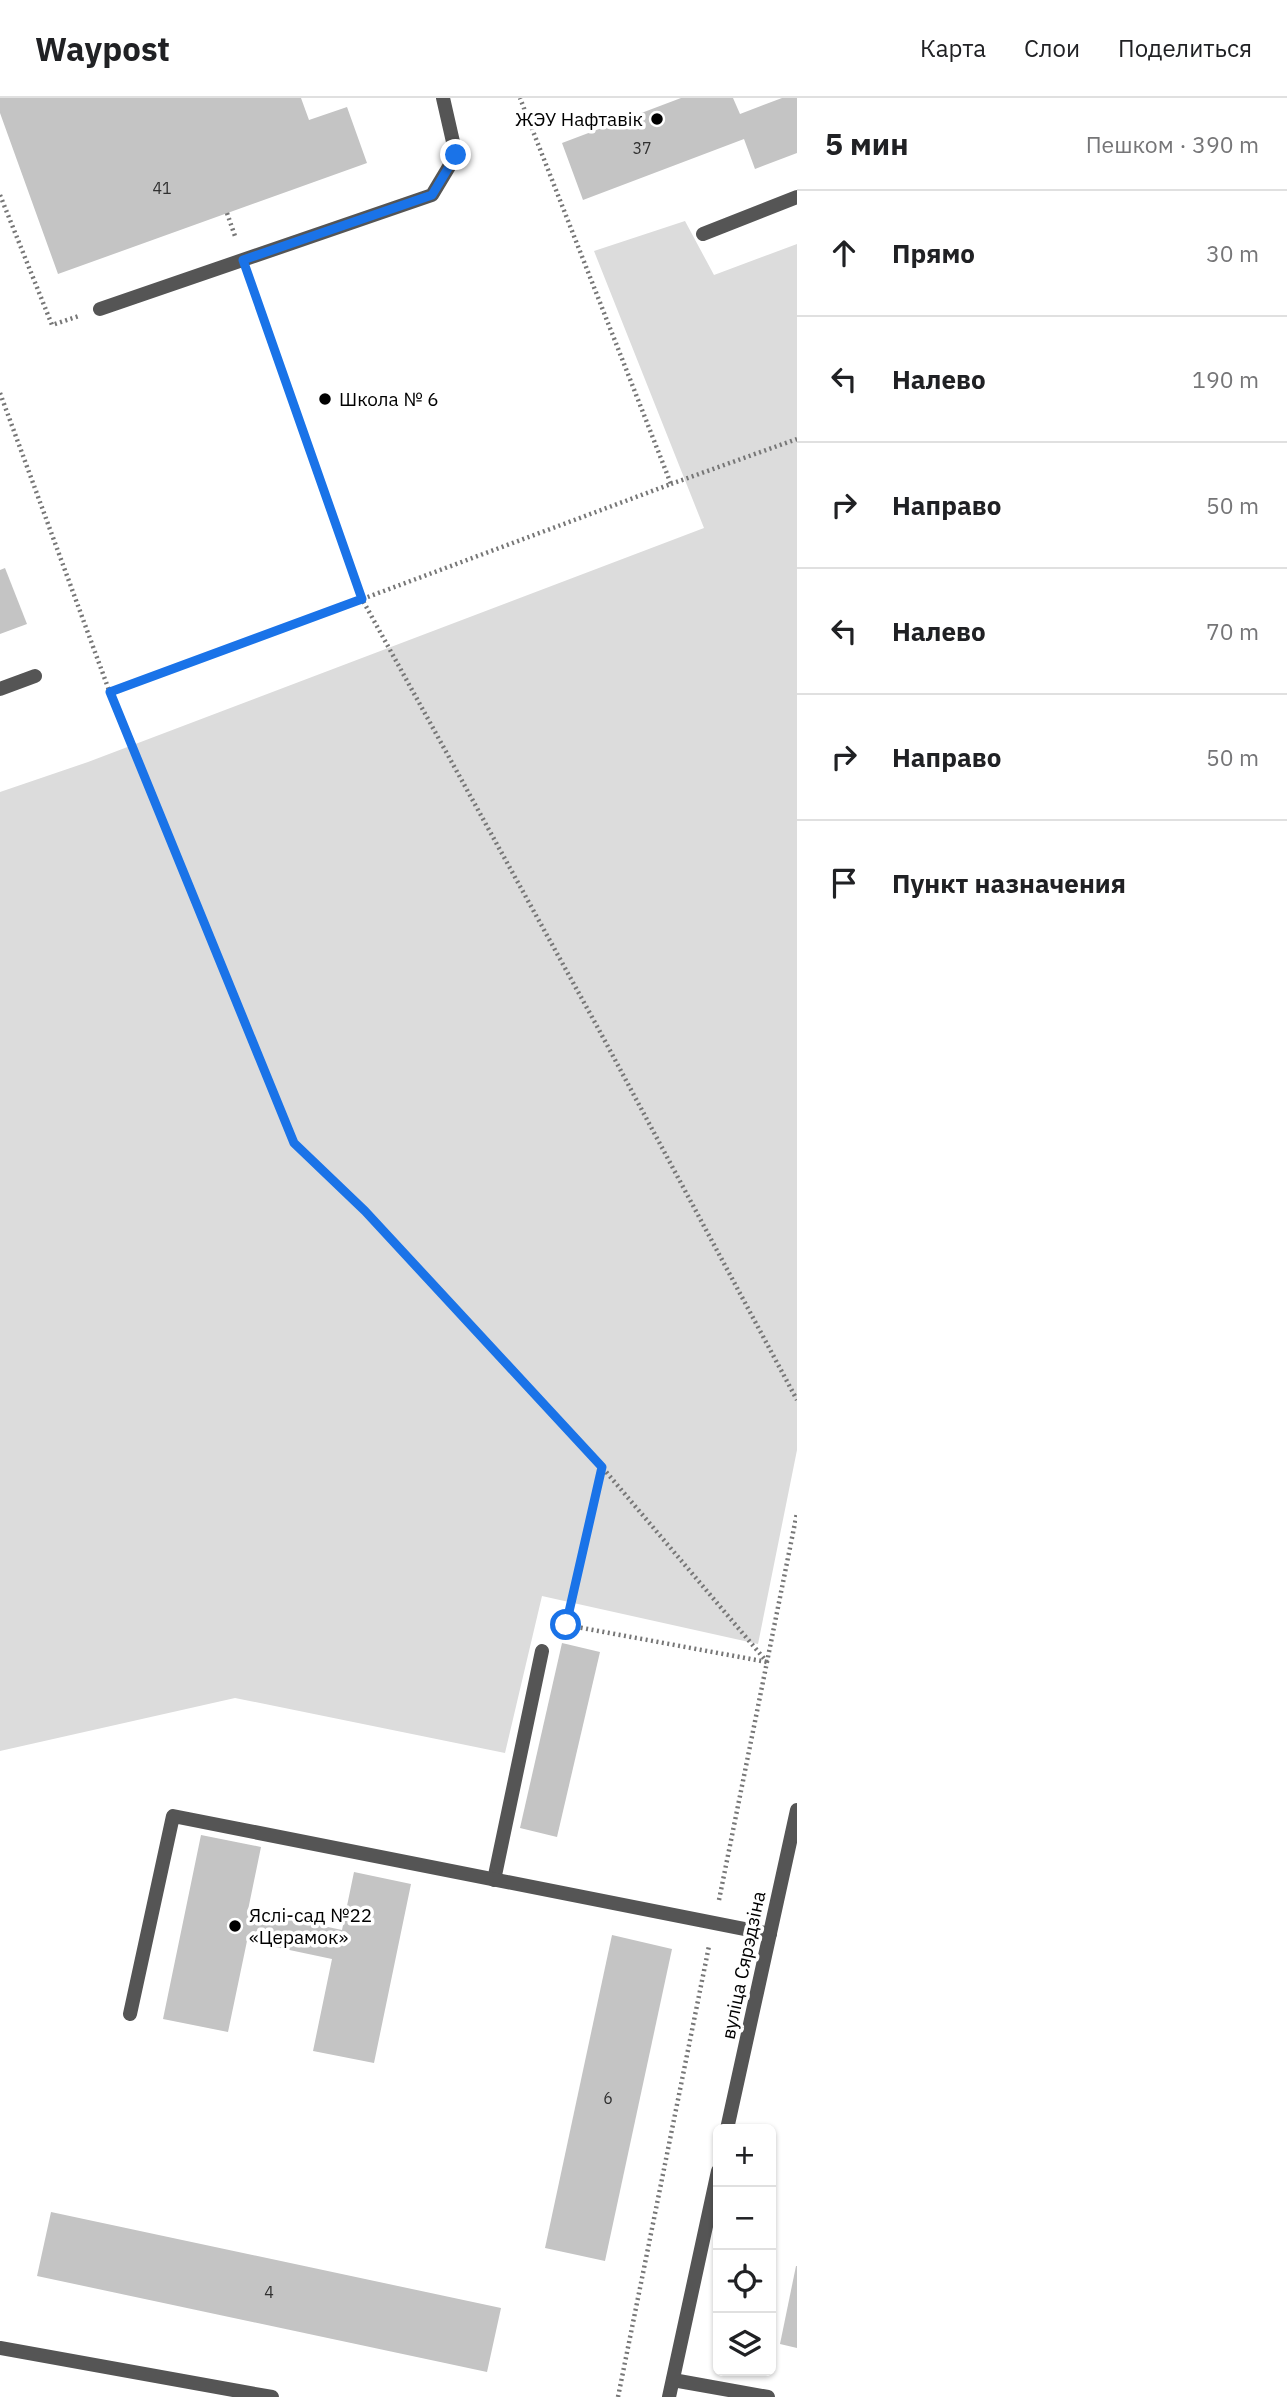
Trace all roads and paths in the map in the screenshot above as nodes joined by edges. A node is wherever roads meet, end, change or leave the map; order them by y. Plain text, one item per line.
1 (443, 98) edge
2 (520, 98) edge
3 (0, 195) edge
4 (797, 197) edge
5 (227, 214) dead end
6 (703, 234) dead end
7 (243, 260) junction
8 (100, 309) joint
9 (0, 393) edge
10 (797, 439) edge
11 (671, 484) junction
12 (362, 599) junction
13 (35, 676) dead end
14 (0, 689) edge
15 (110, 692) junction
16 (797, 1400) edge
17 (602, 1467) junction
18 (797, 1513) edge
19 (542, 1650) dead end
20 (767, 1662) junction
21 (797, 1810) edge
22 (494, 1880) junction
23 (714, 1923) junction
24 (770, 1934) junction
25 (130, 2014) dead end
26 (728, 2124) edge
27 (715, 2187) edge
28 (0, 2348) edge
29 (673, 2379) junction
30 (272, 2397) edge
31 (618, 2397) edge
32 (669, 2397) edge
33 (768, 2397) edge

1 - 7 street
2 - 11 path
3 - 8 path
4 - 6 street
5 - 7 path
7 - 8 street
7 - 12 path
9 - 15 path
10 - 11 path
11 - 12 path
12 - 15 path
12 - 16 path
13 - 14 street
15 - 17 path
17 - 20 path
17 - 20 path
18 - 20 path
19 - 22 street
20 - 23 path
21 - 24 street, вуліца Сярэдзіна
22 - 23 street
22 - 25 street
23 - 24 street
23 - 31 path
24 - 26 street, вуліца Сярэдзіна
27 - 29 street
28 - 30 street
29 - 32 street
29 - 33 street

